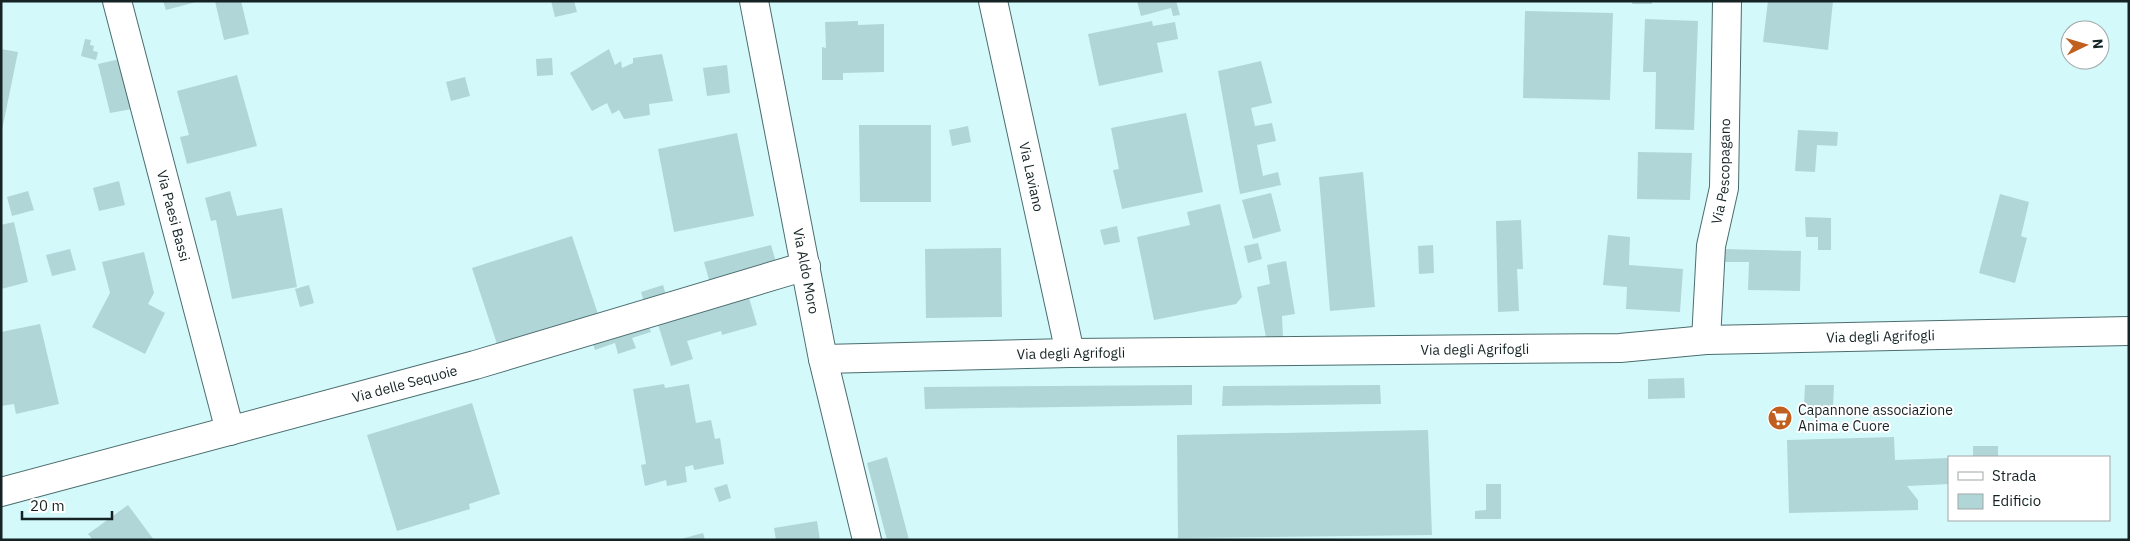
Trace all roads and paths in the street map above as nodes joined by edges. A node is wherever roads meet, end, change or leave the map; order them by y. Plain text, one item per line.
1 (117, 1) edge
2 (754, 1) edge
3 (992, 1) edge
4 (1727, 1) edge
5 (806, 266) junction
6 (2129, 331) edge
7 (1706, 340) junction
8 (1070, 353) junction
9 (823, 358) junction
10 (230, 431) junction
11 (1, 492) edge
12 (867, 540) edge

1 - 10 street, Via Paesi Bassi
2 - 5 street, Via Aldo Moro
3 - 8 street, Via Laviano
4 - 7 street, Via Pescopagano
5 - 9 street, Via Aldo Moro
5 - 10 street, Via delle Sequoie
6 - 7 street, Via degli Agrifogli
7 - 8 street, Via degli Agrifogli
8 - 9 street, Via degli Agrifogli
9 - 12 street, Via Aldo Moro
10 - 11 street, Via delle Sequoie

